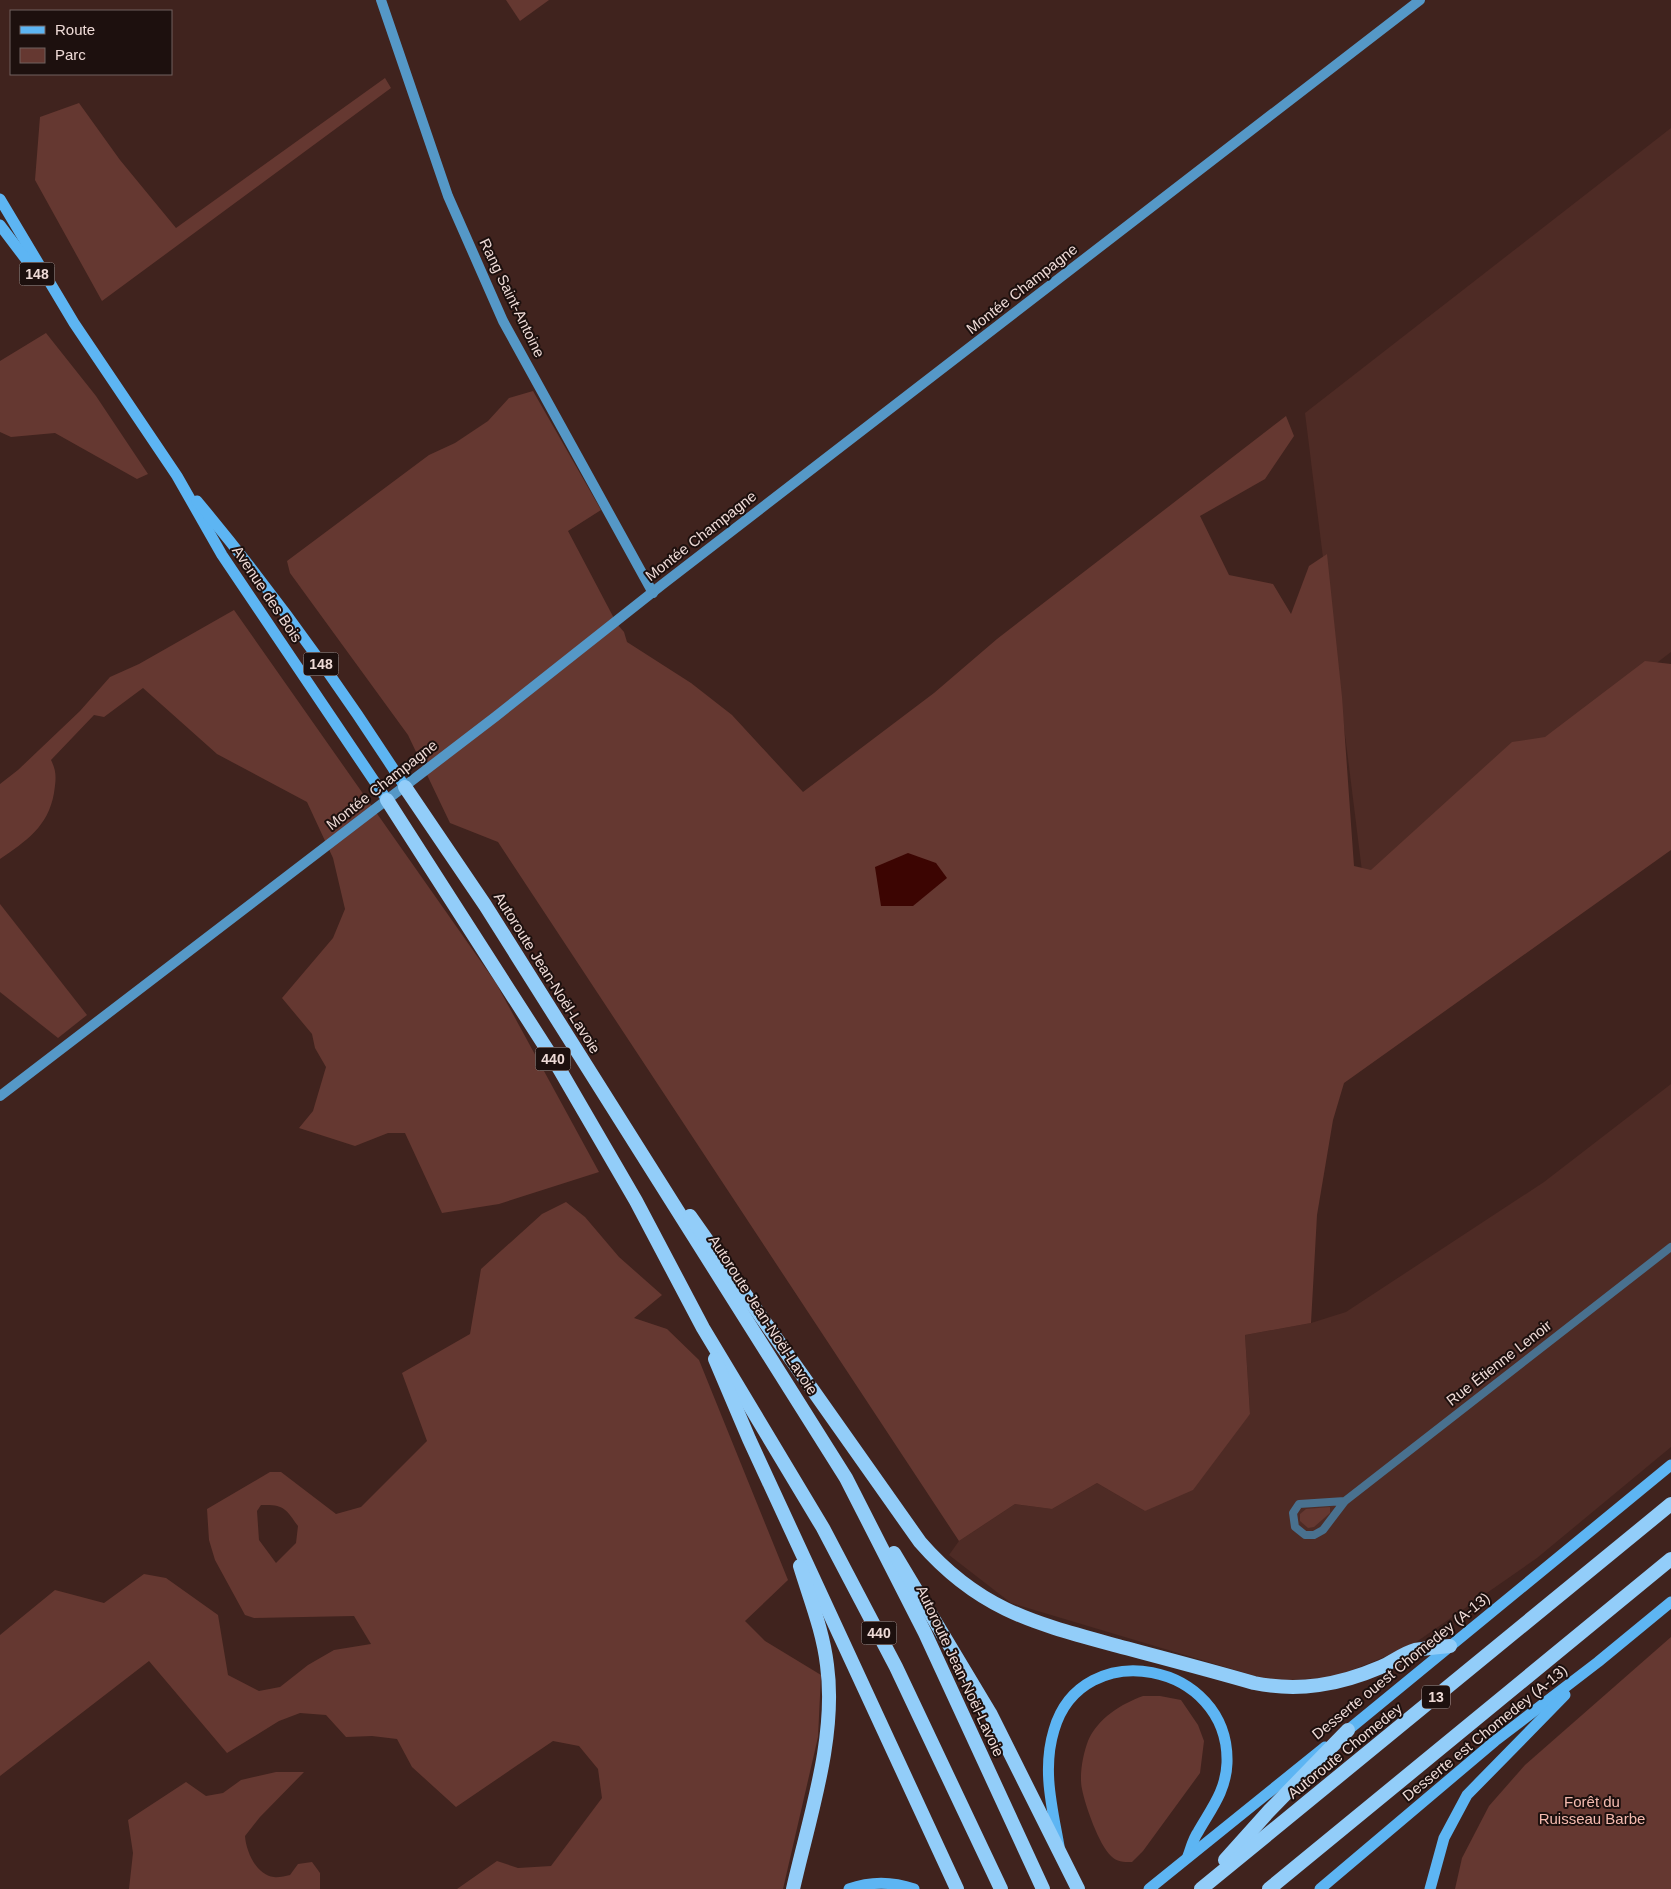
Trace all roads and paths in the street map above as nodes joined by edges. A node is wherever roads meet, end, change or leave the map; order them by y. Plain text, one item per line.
1 (381, 0) edge
2 (1420, 0) edge
3 (0, 199) edge
4 (0, 224) edge
5 (74, 323) junction
6 (177, 476) junction
7 (653, 592) junction
8 (405, 787) junction
9 (387, 800) junction
10 (0, 1096) edge
11 (630, 1134) junction
12 (1671, 1247) edge
13 (703, 1328) junction
14 (1671, 1465) edge
15 (846, 1478) junction
16 (1345, 1501) junction
17 (1671, 1504) edge
18 (780, 1506) junction
19 (1671, 1560) edge
20 (1671, 1602) edge
21 (1450, 1646) junction
22 (1598, 1662) junction
23 (1348, 1730) junction
24 (1060, 1850) junction
25 (1187, 1858) junction
26 (794, 1889) edge
27 (848, 1889) edge
28 (914, 1889) edge
29 (957, 1889) edge
30 (1001, 1889) edge
31 (1043, 1889) edge
32 (1078, 1889) edge
33 (1149, 1889) edge
34 (1201, 1889) edge
35 (1269, 1889) edge
36 (1320, 1889) edge
37 (1430, 1889) edge

1 - 7 street, Rang Saint-Antoine
2 - 7 street, Montée Champagne
3 - 5 main road, Avenue des Bois / 148
4 - 5 main road, Avenue des Bois / 148
5 - 6 main road, Avenue des Bois / 148
6 - 8 main road, Avenue des Bois / 148
6 - 9 main road, Avenue des Bois / 148
7 - 8 street, Montée Champagne
8 - 9 street, Montée Champagne
8 - 11 highway, Autoroute Jean-Noël-Lavoie / 440
9 - 10 street, Montée Champagne
9 - 13 highway, 440
11 - 15 highway, Autoroute Jean-Noël-Lavoie / 440
11 - 21 highway
12 - 16 street, Rue Étienne Lenoir
13 - 18 highway
13 - 30 highway, 440
14 - 21 main road, Desserte ouest Chomedey (A-13)
15 - 24 highway
15 - 31 highway, Autoroute Jean-Noël-Lavoie / 440
16 - 16 street, Rue Étienne Lenoir
17 - 34 highway, Autoroute Chomedey / 13
18 - 26 highway
18 - 29 highway
19 - 35 highway
20 - 22 main road, Desserte est Chomedey (A-13)
21 - 23 main road, Desserte ouest Chomedey (A-13)
22 - 36 main road, Desserte est Chomedey (A-13)
22 - 37 main road
23 - 25 main road, Desserte ouest Chomedey (A-13)
23 - 34 highway
24 - 25 main road
24 - 32 highway
25 - 33 main road, Desserte ouest Chomedey (A-13)
27 - 28 main road

